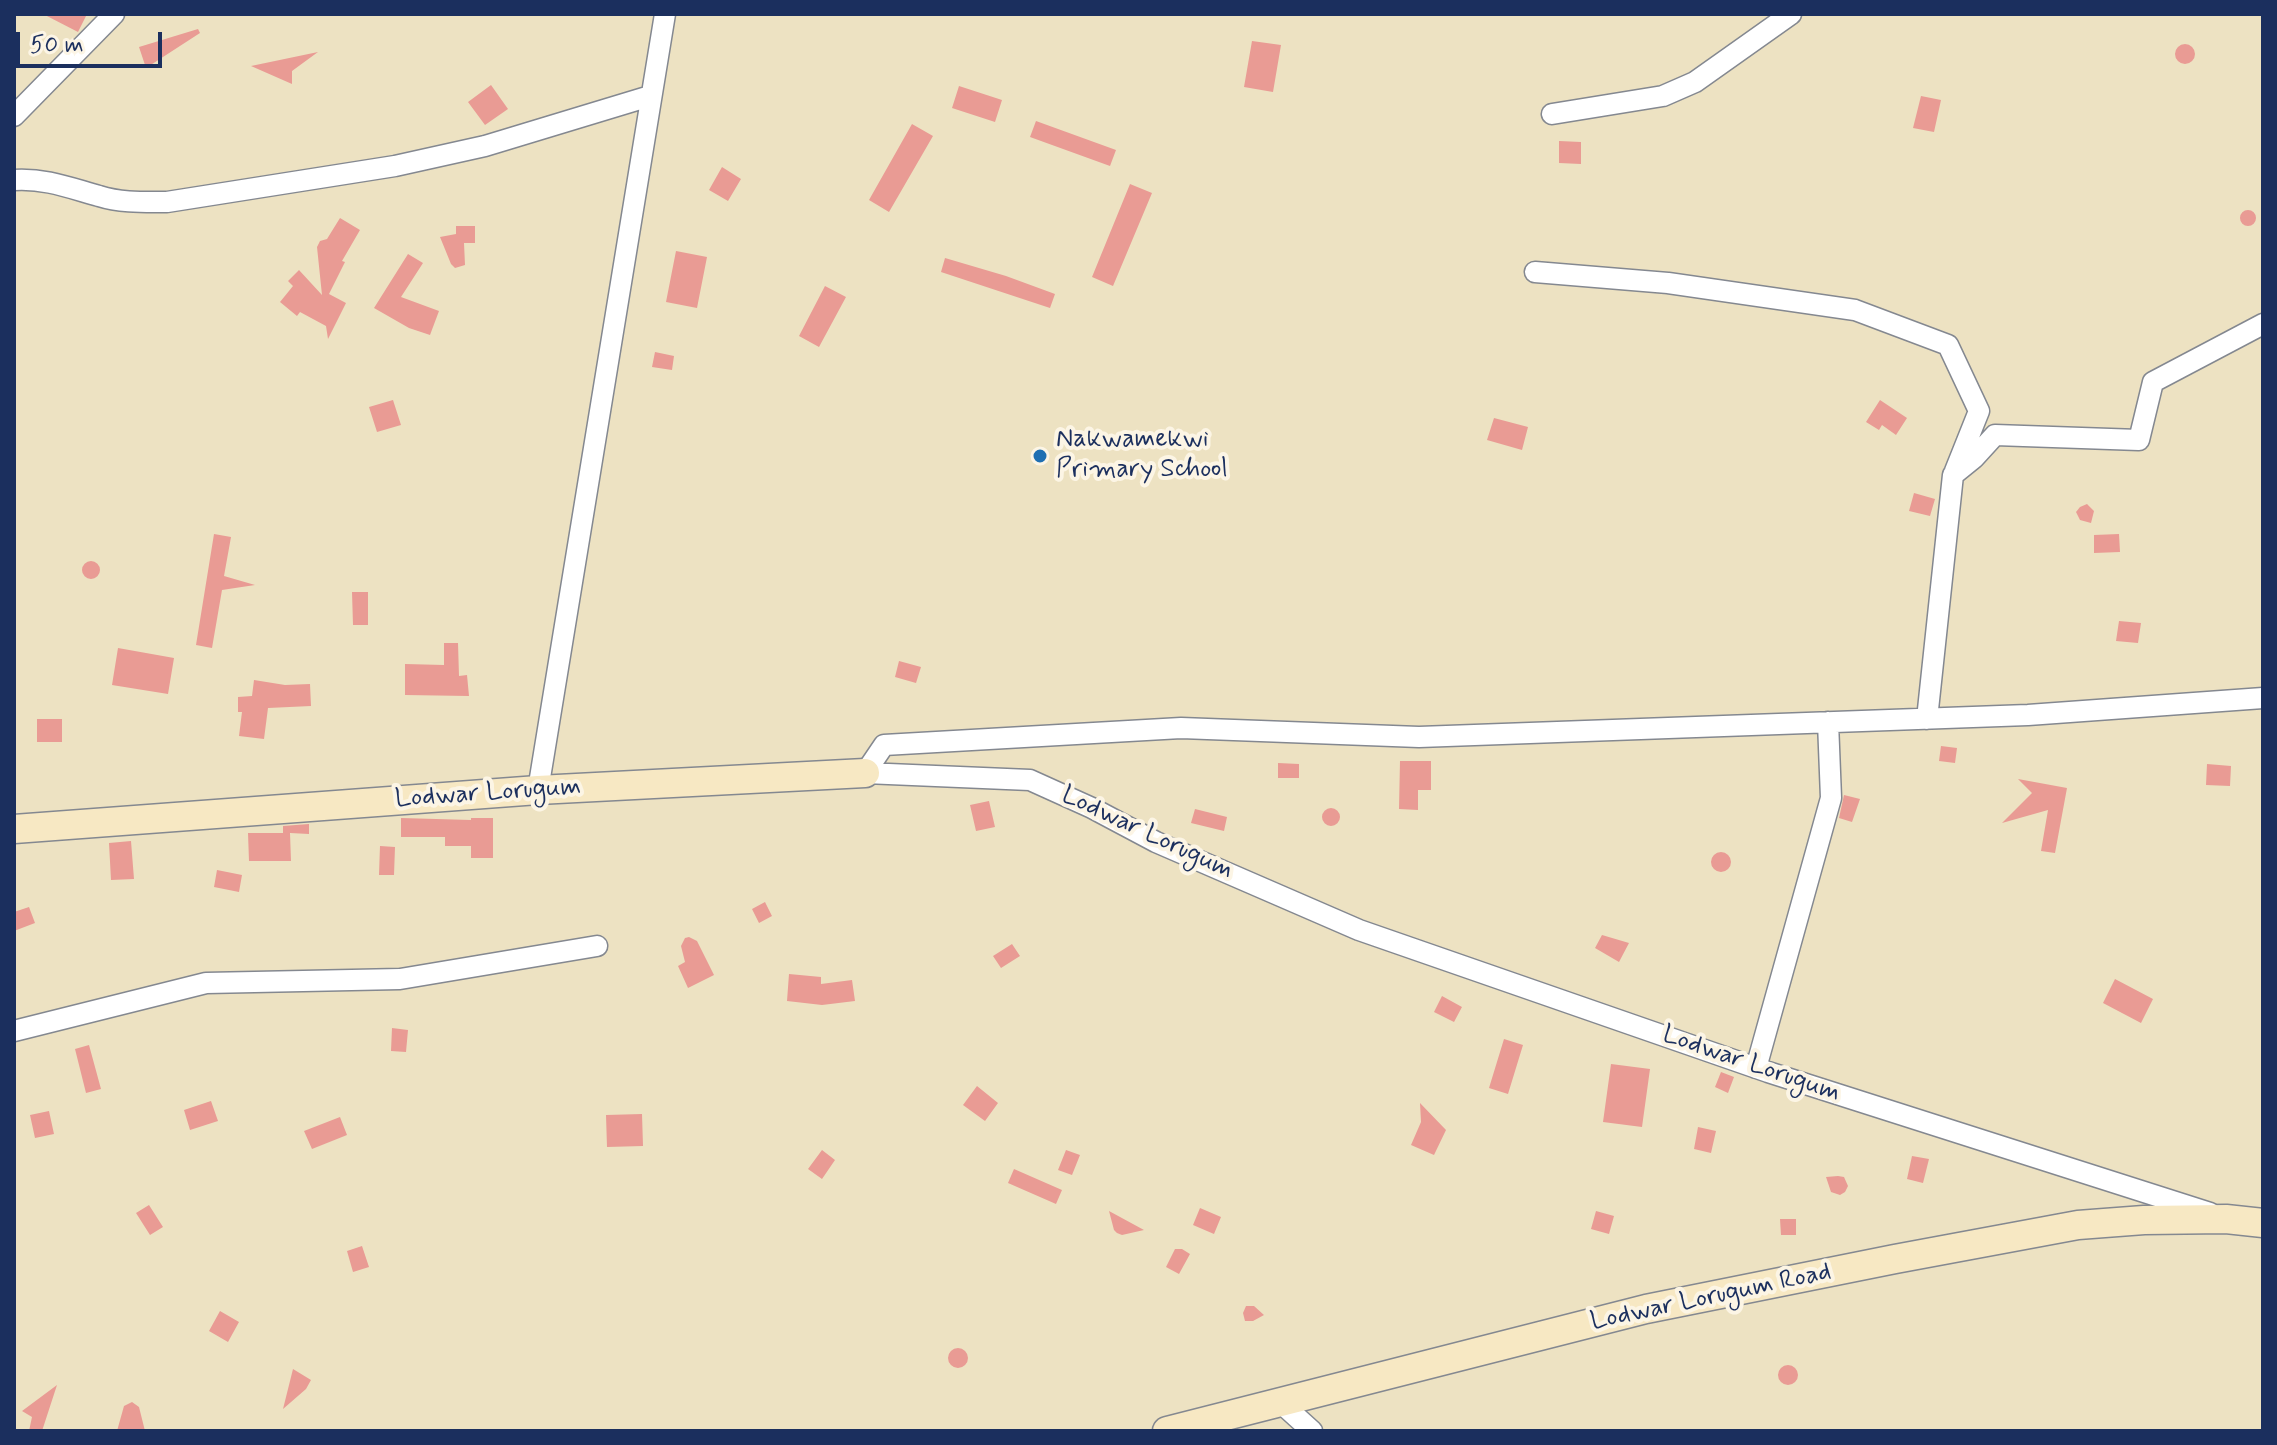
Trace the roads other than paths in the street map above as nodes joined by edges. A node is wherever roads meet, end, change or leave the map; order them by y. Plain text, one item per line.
1 (114, 14) edge
2 (665, 14) edge
3 (1791, 14) edge
4 (650, 96) junction
5 (1552, 114) dead end
6 (14, 116) edge
7 (14, 180) edge
8 (1535, 272) dead end
9 (2263, 324) edge
10 (1953, 475) junction
11 (2263, 698) edge
12 (1927, 719) junction
13 (1828, 722) junction
14 (865, 773) junction
15 (538, 790) junction
16 (14, 829) edge
17 (597, 946) dead end
18 (14, 1031) edge
19 (1756, 1068) junction
20 (2226, 1219) junction
21 (2263, 1223) edge
22 (1280, 1402) junction
23 (1167, 1431) edge
24 (1312, 1431) edge

1 - 6 street
2 - 4 street
3 - 5 street
4 - 7 street
4 - 15 street
8 - 10 street
9 - 10 street
10 - 12 street
11 - 12 street
12 - 13 street
13 - 14 street
13 - 19 street
14 - 15 main road, Lodwar Lorugum
14 - 19 street, Lodwar Lorugum
15 - 16 main road, Lodwar Lorugum
17 - 18 street
19 - 20 street, Lodwar Lorugum
20 - 21 main road, Lodwar Lorugum Road
20 - 22 main road, Lodwar Lorugum Road
22 - 23 main road, Lodwar Lorugum Road
22 - 24 street

